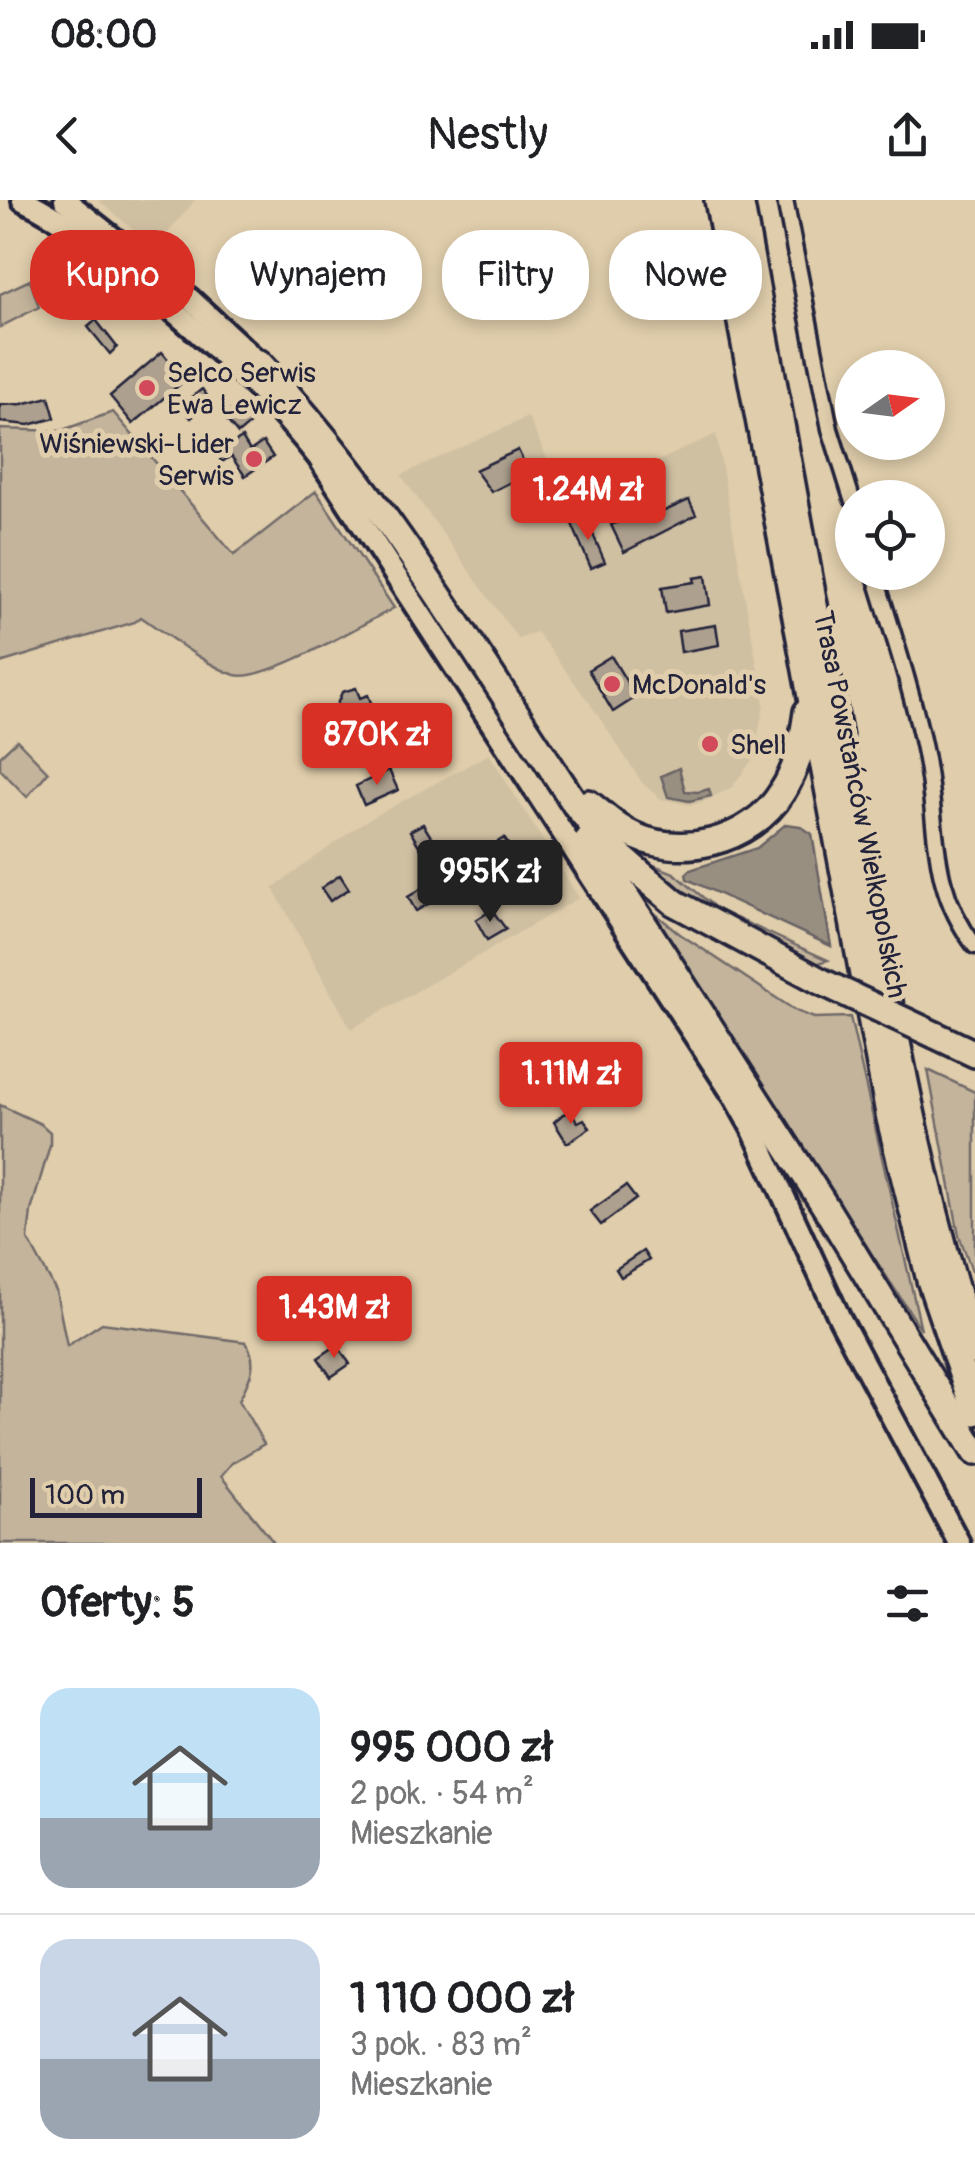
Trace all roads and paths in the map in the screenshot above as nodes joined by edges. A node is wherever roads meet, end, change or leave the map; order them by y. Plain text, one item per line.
1 (23, 200) edge
2 (66, 200) edge
3 (718, 200) edge
4 (740, 200) edge
5 (785, 200) edge
6 (259, 363) joint
7 (846, 480) edge
8 (879, 590) edge
9 (805, 668) junction
10 (558, 777) junction
11 (975, 946) edge
12 (975, 1054) edge
13 (931, 1202) junction
14 (975, 1297) edge
15 (975, 1352) edge
16 (975, 1412) edge
17 (975, 1452) edge
18 (959, 1543) edge

1 - 18 street
2 - 6 street
3 - 9 highway, Trasa Powstańców Wielkopolskich
4 - 13 highway, Trasa Powstańców Wielkopolskich
5 - 7 street
6 - 10 highway
8 - 11 street
9 - 10 highway
9 - 16 highway, Trasa Powstańców Wielkopolskich
10 - 12 highway, bridge
10 - 17 highway
13 - 14 highway
13 - 15 highway, Trasa Powstańców Wielkopolskich

